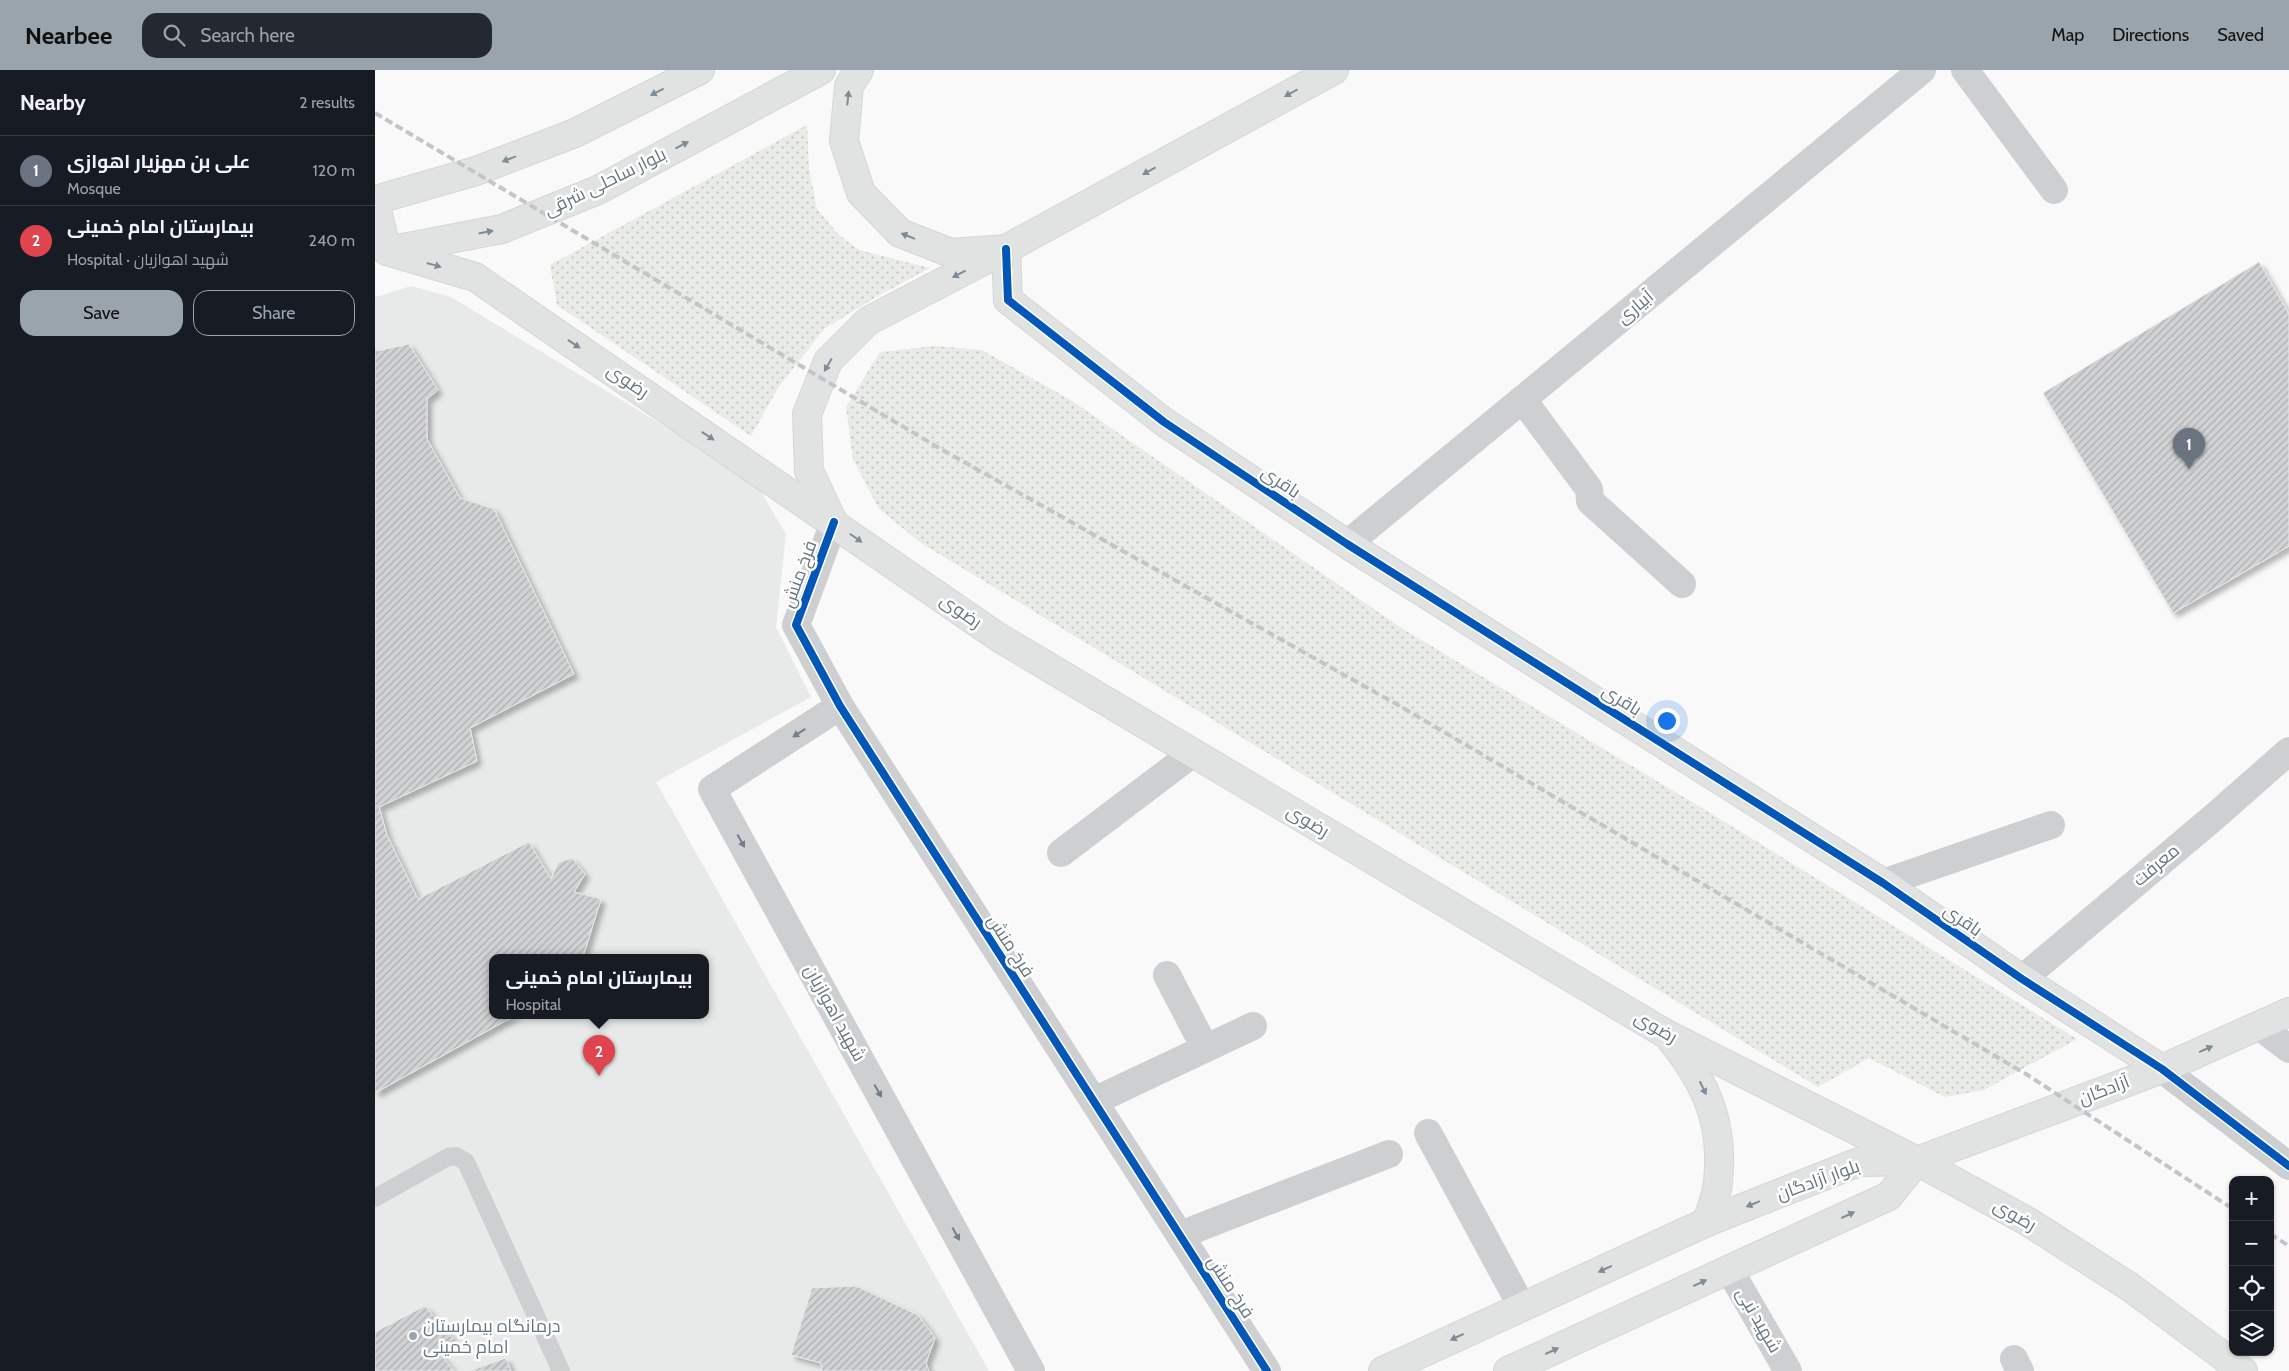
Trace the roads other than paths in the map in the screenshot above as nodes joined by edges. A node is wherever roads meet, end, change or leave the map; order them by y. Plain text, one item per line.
1 (700, 70) edge
2 (821, 70) edge
3 (859, 70) edge
4 (1334, 70) edge
5 (1922, 70) edge
6 (1965, 70) edge
7 (2054, 190) dead end
8 (375, 201) edge
9 (1006, 249) junction
10 (381, 253) edge
11 (1523, 400) junction
12 (833, 522) junction
13 (1347, 544) junction
14 (1682, 584) dead end
15 (840, 706) junction
16 (2289, 751) edge
17 (1193, 753) junction
18 (2051, 825) dead end
19 (1061, 854) dead end
20 (1883, 884) junction
21 (1167, 975) dead end
22 (2022, 978) junction
23 (2289, 1012) edge
24 (1253, 1026) dead end
25 (2259, 1026) junction
26 (1666, 1034) junction
27 (1205, 1048) junction
28 (2289, 1049) edge
29 (2162, 1069) junction
30 (1093, 1101) junction
31 (1429, 1133) dead end
32 (1389, 1154) dead end
33 (1917, 1161) junction
34 (2289, 1166) edge
35 (375, 1198) edge
36 (1707, 1222) junction
37 (1180, 1236) junction
38 (1729, 1269) junction
39 (1522, 1307) junction
40 (561, 1371) edge
41 (1031, 1371) edge
42 (1267, 1371) edge
43 (1383, 1371) edge
44 (1508, 1371) edge
45 (1788, 1371) edge
46 (2243, 1371) edge

1 -> 8 main road
10 -> 2 main road, بلوار ساحلی شرقی
9 -> 3 main road
4 -> 9 main road
5 - 11 street, آبیاری
6 - 7 street
8 - 10 main road
9 -> 12 main road
9 - 13 main road, باقری
10 -> 12 main road, رضوی
11 - 13 street, آبیاری
11 - 14 street
12 - 15 street, فرخ منش
12 -> 17 main road, رضوی
13 - 20 main road, باقری
15 - 30 street, فرخ منش
15 -> 41 street, شهید اهوازیان
16 - 22 street, معرفت
17 - 19 street
17 - 26 main road, رضوی
18 - 20 street
20 - 22 main road, باقری
21 - 27 street
22 - 29 main road, باقری
23 - 25 main road, آزادگان
24 - 27 street
25 - 28 street
29 -> 25 main road, آزادگان
26 - 33 main road, رضوی
26 -> 36 main road
27 - 30 street
29 - 33 main road, آزادگان
29 - 34 street, باقری
30 - 37 street, فرخ منش
31 - 39 street
32 - 37 street
33 -> 36 main road, بلوار آزادگان
38 -> 33 main road
33 - 46 main road, رضوی
35 - 40 lane
36 -> 39 main road, بلوار آزادگان
37 - 42 street, فرخ منش
44 -> 38 main road
38 - 45 street, شهید نبی
39 -> 43 main road, بلوار آزادگان

